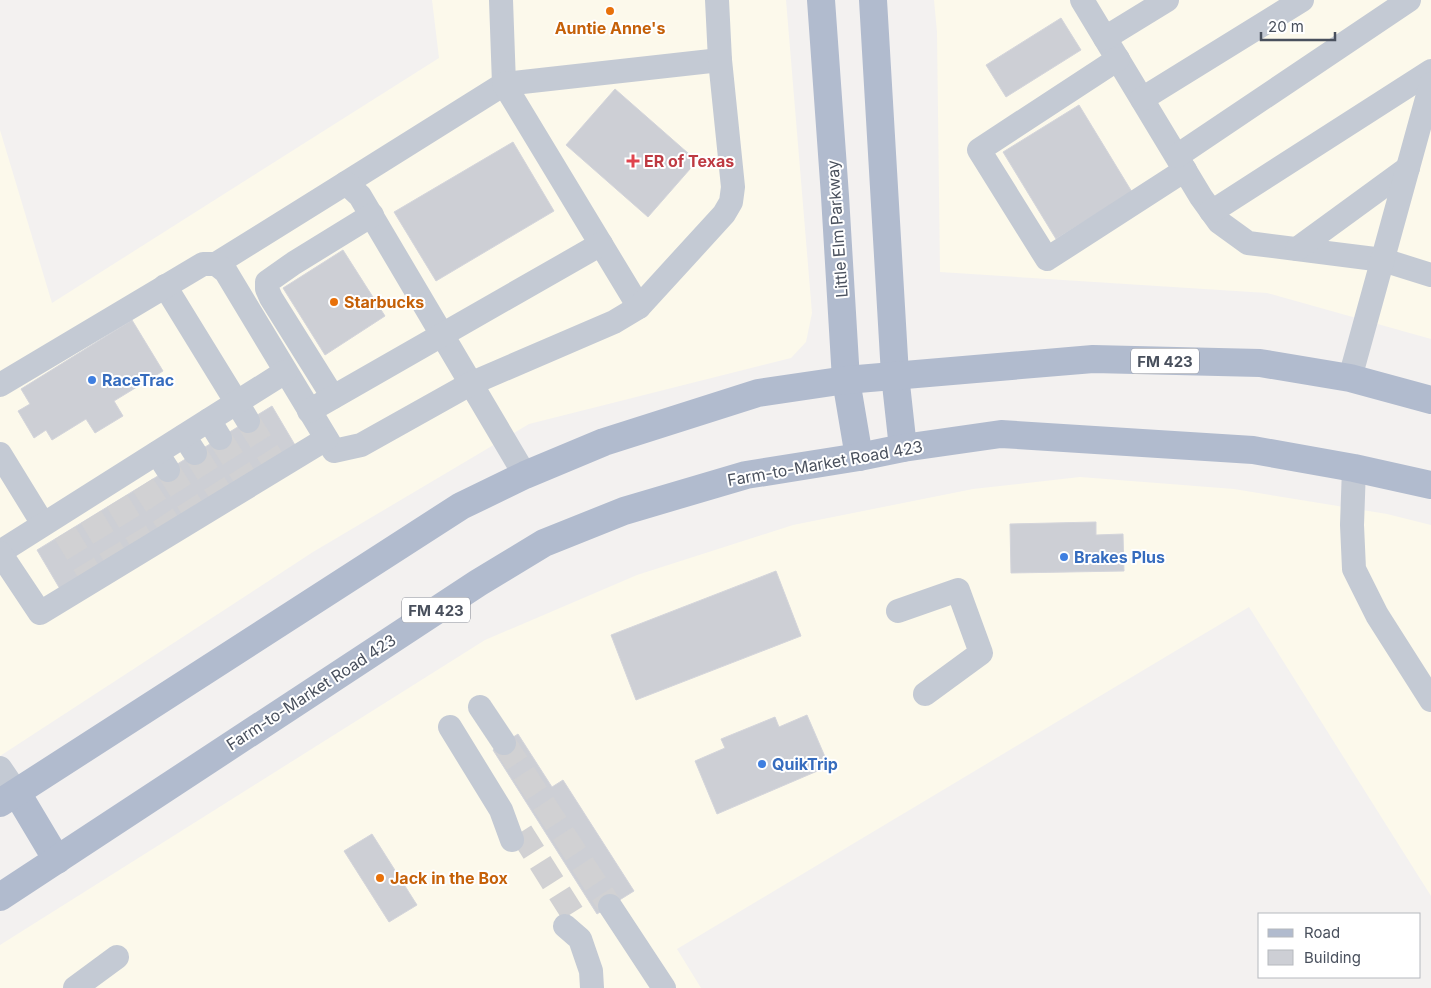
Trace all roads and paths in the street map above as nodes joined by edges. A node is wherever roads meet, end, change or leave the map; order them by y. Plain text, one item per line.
1 (501, 0) edge
2 (717, 0) edge
3 (821, 0) edge
4 (873, 0) edge
5 (1082, 0) edge
6 (1167, 0) edge
7 (1302, 0) edge
8 (1409, 0) edge
9 (1105, 38) junction
10 (1118, 59) junction
11 (720, 60) junction
12 (1431, 72) edge
13 (504, 84) junction
14 (1431, 84) edge
15 (1142, 99) junction
16 (1181, 163) junction
17 (1408, 168) junction
18 (346, 183) junction
19 (1211, 211) junction
20 (372, 216) junction
21 (601, 244) junction
22 (1296, 249) junction
23 (1383, 260) junction
24 (216, 264) junction
25 (1431, 275) edge
26 (267, 282) junction
27 (165, 286) junction
28 (241, 298) junction
29 (639, 307) junction
30 (442, 336) junction
31 (285, 372) junction
32 (896, 375) junction
33 (1350, 378) junction
34 (846, 380) junction
35 (470, 384) junction
36 (0, 385) edge
37 (333, 397) junction
38 (1431, 400) edge
39 (310, 411) junction
40 (242, 412) junction
41 (326, 439) junction
42 (903, 448) junction
43 (0, 454) edge
44 (858, 457) junction
45 (1354, 468) junction
46 (525, 475) junction
47 (1431, 485) edge
48 (54, 524) junction
49 (0, 552) edge
50 (898, 611) dead end
51 (925, 694) dead end
52 (1431, 700) edge
53 (480, 707) dead end
54 (450, 727) dead end
55 (504, 743) tunnel mouth
56 (0, 768) edge
57 (8, 798) edge
58 (517, 836) tunnel mouth
59 (57, 860) junction
60 (0, 897) edge
61 (610, 906) tunnel mouth
62 (573, 928) tunnel mouth
63 (117, 957) dead end
64 (75, 988) edge
65 (592, 988) edge
66 (664, 988) edge

1 - 13 lane
2 - 11 lane
3 - 34 main road, Little Elm Parkway
4 - 32 main road
5 - 9 lane
6 - 9 lane
7 - 15 lane
8 - 16 lane
9 - 10 lane
10 - 15 lane
10 - 16 lane
11 - 13 lane
11 - 29 lane
12 - 19 lane
13 - 18 lane
13 - 21 lane
14 - 17 lane
15 - 16 lane
16 - 19 lane
17 - 22 lane
17 - 23 lane
18 - 20 lane
18 - 24 lane
19 - 22 lane
20 - 26 lane
20 - 30 lane
21 - 29 lane
21 - 30 lane
22 - 23 lane
23 - 25 lane
23 - 33 lane
24 - 27 lane
24 - 28 lane
26 - 28 lane
26 - 37 lane
27 - 36 lane
27 - 40 lane
28 - 31 lane
29 - 35 lane
30 - 35 lane
30 - 37 lane
31 - 39 lane
31 - 40 lane
32 - 33 main road, FM 423
32 - 34 main road, FM 423
32 - 42 main road
33 - 38 main road, FM 423
34 - 44 main road, Little Elm Parkway
34 - 46 main road, FM 423
35 - 41 lane
35 - 46 lane
37 - 39 lane
39 - 41 lane
40 - 48 lane
41 - 49 lane
42 - 44 main road, Farm-to-Market Road 423 / FM 423
42 - 45 main road, Farm-to-Market Road 423 / FM 423
43 - 48 lane
44 - 59 main road, Farm-to-Market Road 423 / FM 423
45 - 47 main road, Farm-to-Market Road 423 / FM 423
45 - 52 lane
46 - 57 main road, FM 423
48 - 49 lane
50 - 51 lane
53 - 55 lane
54 - 58 lane
56 - 57 lane
57 - 59 main road
59 - 60 main road, Farm-to-Market Road 423 / FM 423
61 - 66 lane
62 - 65 lane
63 - 64 lane

